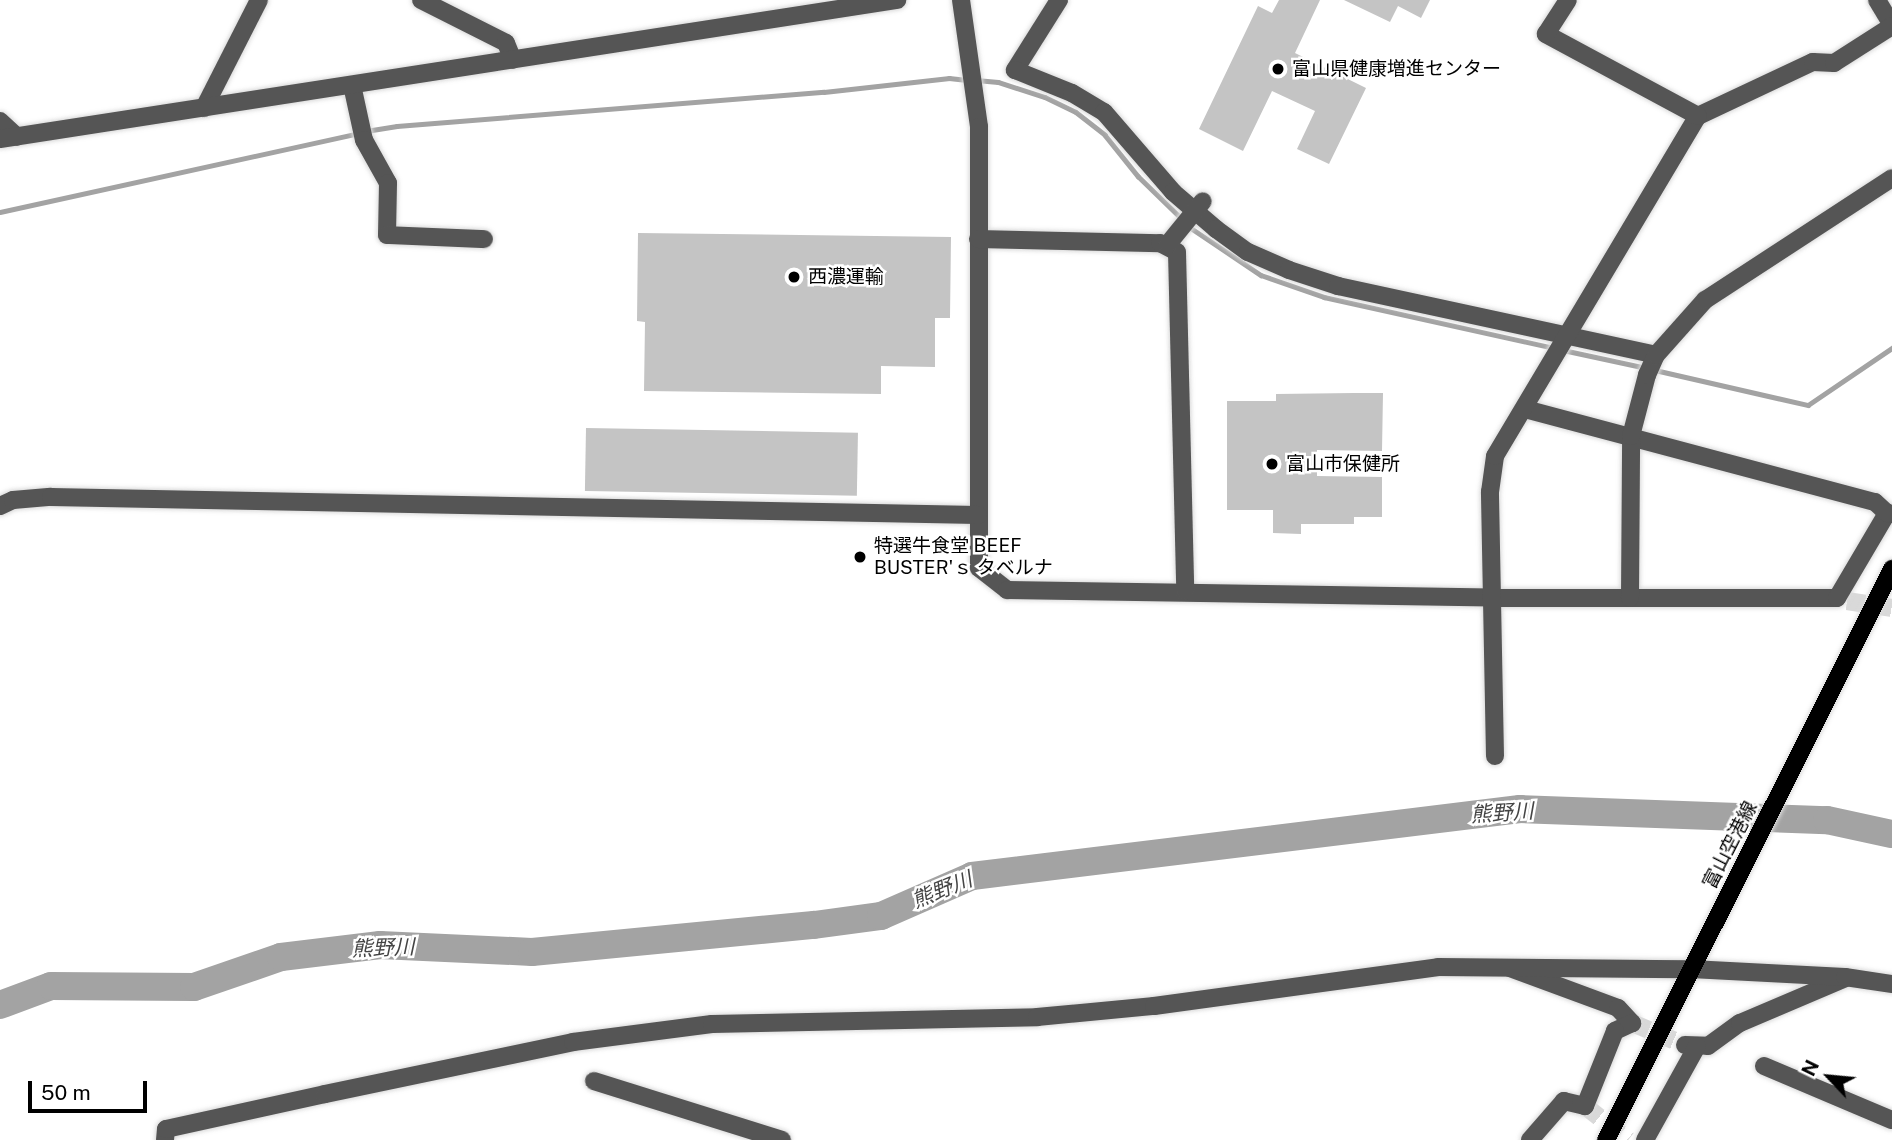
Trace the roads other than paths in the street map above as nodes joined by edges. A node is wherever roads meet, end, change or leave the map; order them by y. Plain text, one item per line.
1 (258, 0) edge
2 (421, 0) edge
3 (897, 0) edge
4 (961, 0) edge
5 (1059, 0) edge
6 (1569, 0) edge
7 (1877, 0) edge
8 (1892, 26) edge
9 (513, 60) junction
10 (352, 85) junction
11 (204, 108) junction
12 (1698, 116) junction
13 (0, 121) edge
14 (9, 138) edge
15 (1892, 178) edge
16 (1199, 206) junction
17 (484, 239) dead end
18 (978, 239) junction
19 (1168, 244) junction
20 (1568, 336) junction
21 (1656, 355) junction
22 (1525, 409) junction
23 (1632, 436) junction
24 (0, 506) edge
25 (1890, 513) edge
26 (978, 515) junction
27 (1892, 569) edge
28 (1185, 591) junction
29 (1491, 598) junction
30 (1630, 598) junction
31 (1495, 756) dead end
32 (1695, 962) junction
33 (1504, 966) junction
34 (1848, 978) junction
35 (1892, 984) edge
36 (1763, 1066) dead end
37 (594, 1081) dead end
38 (1892, 1120) edge
39 (165, 1140) edge
40 (782, 1140) edge
41 (1530, 1140) edge
42 (1606, 1140) edge
43 (1645, 1140) edge

1 - 11 street
2 - 9 street
3 - 9 street
4 - 18 street
5 - 16 street
6 - 12 street
7 - 8 street
8 - 12 street
9 - 10 street
10 - 11 street
10 - 17 street
11 - 14 street
12 - 20 street
13 - 14 street
15 - 21 street
16 - 19 street
16 - 20 street
18 - 19 street
18 - 26 street
19 - 28 street
20 - 21 street
20 - 22 street
21 - 23 street
22 - 23 street
22 - 29 street
23 - 25 street
23 - 30 street
24 - 26 street
25 - 30 street
26 - 28 street
27 - 32 main road, 富山空港線
28 - 29 street
29 - 30 street
29 - 31 street
32 - 33 street
32 - 34 street
32 - 42 main road, 富山空港線
33 - 39 street
33 - 41 street
34 - 35 street
34 - 43 street
36 - 38 street
37 - 40 street

